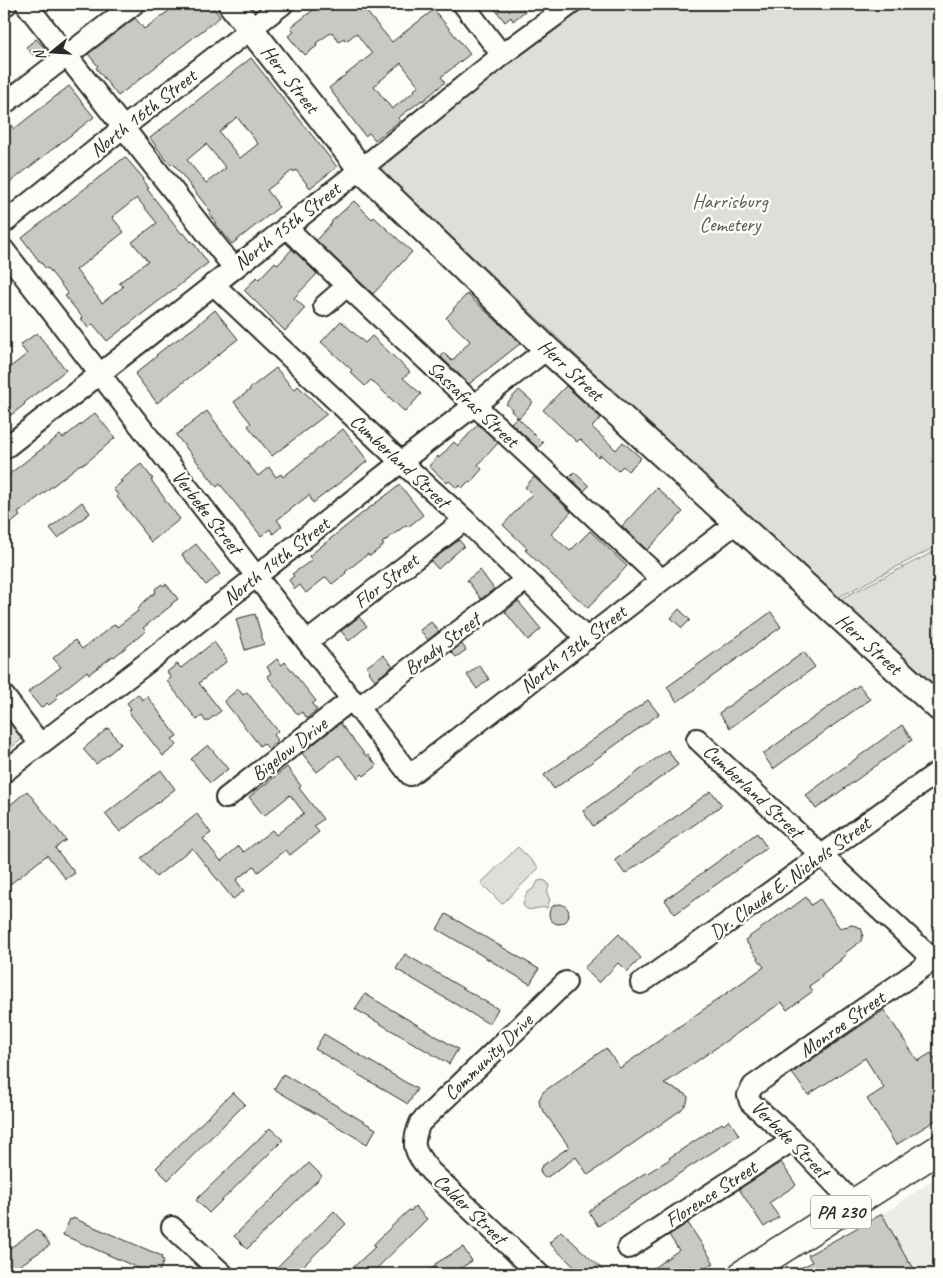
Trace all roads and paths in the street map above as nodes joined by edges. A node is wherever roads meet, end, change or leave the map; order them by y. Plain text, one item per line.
1 (26, 4) edge
2 (134, 4) edge
3 (231, 4) edge
4 (283, 4) edge
5 (463, 4) edge
6 (570, 4) edge
7 (251, 29) junction
8 (66, 55) junction
9 (502, 55) junction
10 (4, 104) edge
11 (124, 127) junction
12 (361, 169) junction
13 (4, 223) edge
14 (286, 227) junction
15 (4, 250) edge
16 (234, 268) junction
17 (213, 284) junction
18 (346, 286) junction
19 (324, 306) dead end
20 (547, 349) junction
21 (99, 374) junction
22 (474, 406) junction
23 (4, 449) edge
24 (401, 462) junction
25 (465, 520) junction
26 (736, 523) junction
27 (256, 576) junction
28 (526, 580) junction
29 (662, 580) junction
30 (587, 639) junction
31 (307, 642) junction
32 (4, 696) edge
33 (356, 703) junction
34 (939, 708) edge
35 (697, 739) dead end
36 (40, 744) junction
37 (939, 771) edge
38 (4, 772) edge
39 (410, 775) joint
40 (226, 798) dead end
41 (822, 855) junction
42 (937, 960) edge
43 (566, 982) dead end
44 (640, 983) dead end
45 (748, 1095) joint
46 (414, 1136) joint
47 (793, 1140) junction
48 (939, 1149) edge
49 (854, 1204) junction
50 (172, 1227) dead end
51 (628, 1248) dead end
52 (223, 1274) edge
53 (540, 1274) edge
54 (743, 1274) edge

1 - 8 street
2 - 8 street
3 - 7 main road, Herr Street
4 - 7 street, North 16th Street
5 - 9 street
6 - 9 street, North 15th Street
7 - 11 street, North 16th Street
7 - 12 main road, Herr Street
8 - 10 street
8 - 11 street
9 - 12 street, North 15th Street
11 - 13 street, North 16th Street
11 - 16 street
12 - 14 street, North 15th Street
12 - 20 main road, Herr Street
14 - 16 street, North 15th Street
14 - 18 street, Sassafras Street
15 - 21 street, Verbeke Street
16 - 17 street, North 15th Street
17 - 21 street, North 15th Street
17 - 24 street, Cumberland Street
18 - 19 street
18 - 22 street, Sassafras Street
20 - 22 street, North 14th Street
20 - 26 main road, Herr Street
21 - 23 street, North 15th Street
21 - 27 street, Verbeke Street
22 - 24 street, North 14th Street
22 - 29 street, Sassafras Street
24 - 25 street, Cumberland Street
24 - 27 street, North 14th Street
25 - 28 street, Cumberland Street
25 - 31 street, Flor Street
26 - 29 street, North 13th Street
26 - 34 main road, Herr Street
27 - 31 street, Verbeke Street
27 - 36 street, North 14th Street
28 - 30 street, Cumberland Street
28 - 33 street, Brady Street
29 - 30 street, North 13th Street
30 - 39 street, North 13th Street
31 - 33 street, Verbeke Street
32 - 36 street
33 - 39 street, Verbeke Street
33 - 40 street, Bigelow Drive
35 - 41 street, Cumberland Street
36 - 38 street, North 14th Street
37 - 41 street, Dr. Claude E. Nichols Street
41 - 42 street, Cumberland Street
41 - 44 street, Dr. Claude E. Nichols Street
42 - 45 street, Monroe Street
43 - 46 street, Community Drive
45 - 47 street, Verbeke Street
46 - 53 street, Calder Street
47 - 49 street, Verbeke Street
47 - 51 street, Florence Street
48 - 49 highway, PA 230
49 - 54 highway, PA 230
50 - 52 street

